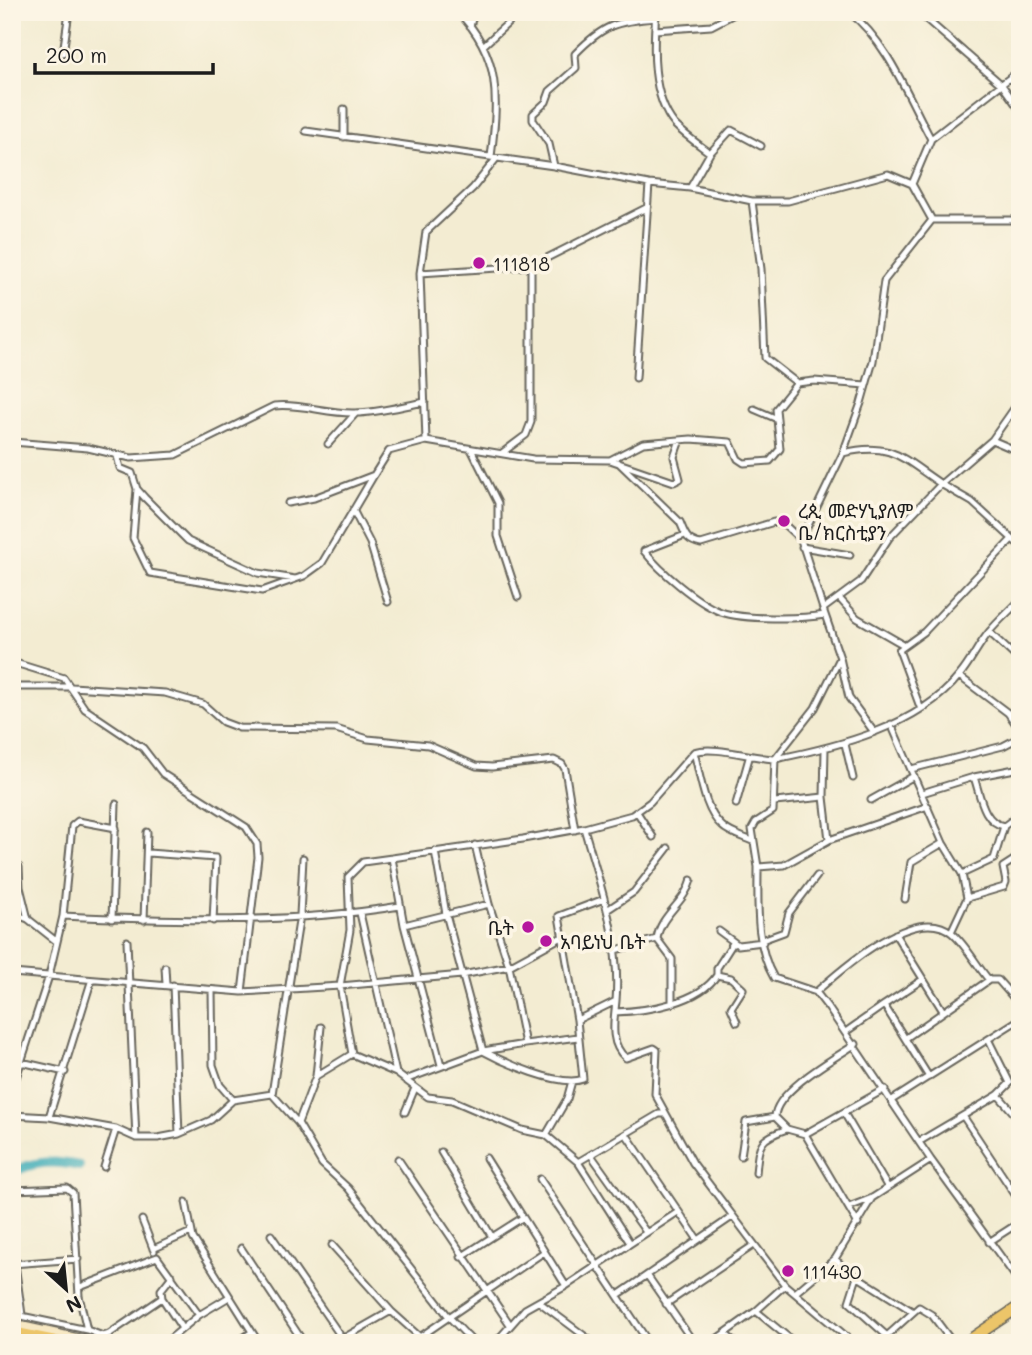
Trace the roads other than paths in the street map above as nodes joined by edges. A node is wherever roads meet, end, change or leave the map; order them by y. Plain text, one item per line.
1 (69, 12) edge
2 (458, 12) edge
3 (474, 12) edge
4 (520, 12) edge
5 (738, 12) edge
6 (849, 12) edge
7 (918, 12) edge
8 (656, 15) edge
9 (470, 26) junction
10 (655, 30) junction
11 (484, 45) junction
12 (63, 53) dead end
13 (1020, 70) edge
14 (1002, 85) junction
15 (344, 109) dead end
16 (1020, 110) edge
17 (306, 131) dead end
18 (344, 137) junction
19 (931, 139) junction
20 (761, 146) dead end
21 (709, 153) junction
22 (493, 158) junction
23 (554, 166) junction
24 (649, 184) junction
25 (912, 184) junction
26 (690, 188) junction
27 (752, 201) junction
28 (648, 207) junction
29 (932, 220) junction
30 (1020, 220) edge
31 (531, 266) junction
32 (420, 274) junction
33 (636, 378) dead end
34 (797, 383) junction
35 (866, 386) junction
36 (1020, 400) edge
37 (425, 402) junction
38 (754, 409) dead end
39 (356, 414) junction
40 (775, 418) junction
41 (680, 440) junction
42 (992, 440) junction
43 (426, 441) junction
44 (12, 442) edge
45 (328, 444) dead end
46 (471, 449) junction
47 (1020, 452) edge
48 (502, 453) junction
49 (843, 453) junction
50 (117, 456) junction
51 (610, 460) junction
52 (618, 462) junction
53 (374, 475) junction
54 (941, 484) junction
55 (137, 489) junction
56 (288, 503) dead end
57 (354, 510) junction
58 (685, 535) junction
59 (1017, 542) edge
60 (802, 543) junction
61 (850, 555) dead end
62 (295, 579) junction
63 (519, 597) dead end
64 (839, 598) junction
65 (1020, 600) edge
66 (388, 602) dead end
67 (824, 612) junction
68 (989, 632) junction
69 (904, 645) junction
70 (840, 658) junction
71 (1020, 661) edge
72 (12, 663) edge
73 (959, 676) junction
74 (12, 687) edge
75 (72, 687) junction
76 (920, 707) junction
77 (891, 724) junction
78 (1020, 730) edge
79 (874, 732) junction
80 (1020, 737) edge
81 (845, 744) junction
82 (825, 749) junction
83 (694, 752) junction
84 (749, 758) junction
85 (775, 759) junction
86 (1020, 768) edge
87 (911, 769) junction
88 (914, 776) junction
89 (974, 777) junction
90 (853, 778) dead end
91 (922, 793) junction
92 (824, 797) junction
93 (872, 800) dead end
94 (775, 802) junction
95 (116, 804) dead end
96 (736, 804) dead end
97 (928, 806) junction
98 (637, 812) junction
99 (1020, 814) edge
100 (1004, 826) junction
101 (116, 828) junction
102 (584, 828) junction
103 (575, 830) junction
104 (147, 832) dead end
105 (653, 838) dead end
106 (829, 840) junction
107 (752, 841) junction
108 (943, 843) junction
109 (475, 845) junction
110 (668, 848) dead end
111 (435, 851) junction
112 (148, 853) junction
113 (1020, 856) edge
114 (303, 858) dead end
115 (392, 858) junction
116 (12, 864) edge
117 (758, 867) junction
118 (962, 874) junction
119 (817, 876) dead end
120 (691, 880) dead end
121 (967, 898) junction
122 (604, 899) junction
123 (905, 899) dead end
124 (489, 904) junction
125 (400, 906) junction
126 (607, 909) junction
127 (12, 912) edge
128 (349, 912) junction
129 (360, 912) junction
130 (446, 914) junction
131 (300, 915) junction
132 (63, 916) junction
133 (253, 917) junction
134 (28, 919) junction
135 (112, 919) junction
136 (144, 920) junction
137 (213, 921) junction
138 (404, 925) junction
139 (719, 931) dead end
140 (951, 932) junction
141 (895, 934) junction
142 (562, 937) junction
143 (657, 939) junction
144 (56, 941) junction
145 (127, 941) dead end
146 (762, 941) junction
147 (733, 943) junction
148 (616, 950) junction
149 (509, 966) junction
150 (164, 967) dead end
151 (12, 973) edge
152 (462, 975) junction
153 (718, 975) junction
154 (49, 976) junction
155 (419, 978) junction
156 (128, 980) junction
157 (922, 980) junction
158 (989, 980) junction
159 (91, 982) junction
160 (166, 984) junction
161 (376, 984) junction
162 (173, 985) junction
163 (340, 986) junction
164 (212, 990) junction
165 (287, 990) junction
166 (242, 992) junction
167 (816, 992) junction
168 (616, 1001) junction
169 (672, 1001) junction
170 (884, 1005) junction
171 (1020, 1005) edge
172 (943, 1011) junction
173 (615, 1012) junction
174 (1020, 1019) edge
175 (577, 1020) junction
176 (737, 1022) dead end
177 (321, 1027) dead end
178 (847, 1031) junction
179 (578, 1037) junction
180 (906, 1038) junction
181 (989, 1041) junction
182 (524, 1044) junction
183 (856, 1044) junction
184 (483, 1051) junction
185 (352, 1054) junction
186 (21, 1062) junction
187 (441, 1065) junction
188 (65, 1072) junction
189 (396, 1073) junction
190 (316, 1076) junction
191 (929, 1077) junction
192 (405, 1080) junction
193 (572, 1081) junction
194 (13, 1086) edge
195 (415, 1088) junction
196 (885, 1089) junction
197 (272, 1094) junction
198 (998, 1095) junction
199 (233, 1100) junction
200 (892, 1100) junction
201 (405, 1112) dead end
202 (844, 1113) junction
203 (664, 1114) junction
204 (12, 1115) edge
205 (963, 1116) junction
206 (49, 1117) junction
207 (775, 1117) junction
208 (1020, 1120) edge
209 (298, 1123) junction
210 (116, 1129) junction
211 (787, 1129) junction
212 (179, 1134) junction
213 (626, 1134) junction
214 (805, 1134) junction
215 (546, 1135) junction
216 (136, 1138) junction
217 (920, 1141) junction
218 (440, 1152) dead end
219 (591, 1155) junction
220 (741, 1156) dead end
221 (398, 1158) dead end
222 (486, 1158) dead end
223 (932, 1160) junction
224 (578, 1162) junction
225 (104, 1167) dead end
226 (756, 1173) dead end
227 (540, 1179) dead end
228 (887, 1186) junction
229 (12, 1190) edge
230 (872, 1198) junction
231 (186, 1202) dead end
232 (1020, 1202) edge
233 (849, 1207) junction
234 (678, 1212) junction
235 (732, 1217) junction
236 (522, 1218) junction
237 (142, 1220) dead end
238 (1020, 1222) edge
239 (858, 1224) junction
240 (191, 1232) junction
241 (646, 1232) junction
242 (271, 1235) dead end
243 (492, 1237) junction
244 (698, 1240) junction
245 (989, 1242) junction
246 (629, 1243) junction
247 (332, 1245) dead end
248 (754, 1245) junction
249 (241, 1248) dead end
250 (153, 1249) junction
251 (544, 1252) junction
252 (158, 1257) junction
253 (461, 1257) junction
254 (78, 1259) junction
255 (835, 1259) junction
256 (14, 1264) edge
257 (598, 1265) junction
258 (646, 1275) junction
259 (172, 1276) junction
260 (857, 1277) junction
261 (1020, 1283) edge
262 (785, 1284) junction
263 (566, 1286) junction
264 (80, 1287) junction
265 (485, 1291) junction
266 (795, 1293) junction
267 (618, 1295) junction
268 (229, 1297) junction
269 (162, 1298) junction
270 (539, 1302) junction
271 (666, 1304) junction
272 (1020, 1306) edge
273 (391, 1311) junction
274 (756, 1311) junction
275 (912, 1311) junction
276 (12, 1314) edge
277 (22, 1315) junction
278 (199, 1315) junction
279 (449, 1317) junction
280 (509, 1323) junction
281 (12, 1324) edge
282 (181, 1327) junction
283 (88, 1330) junction
284 (12, 1332) edge
285 (252, 1332) junction
286 (725, 1334) junction
287 (886, 1335) junction
288 (342, 1338) junction
289 (420, 1340) edge
290 (497, 1340) edge
291 (12, 1341) edge
292 (25, 1343) edge
293 (65, 1343) edge
294 (99, 1343) edge
295 (165, 1343) edge
296 (236, 1343) edge
297 (259, 1343) edge
298 (304, 1343) edge
299 (335, 1343) edge
300 (411, 1343) edge
301 (474, 1343) edge
302 (507, 1343) edge
303 (594, 1343) edge
304 (649, 1343) edge
305 (694, 1343) edge
306 (711, 1343) edge
307 (736, 1343) edge
308 (795, 1343) edge
309 (854, 1343) edge
310 (879, 1343) edge
311 (953, 1343) edge
312 (965, 1343) edge

1 - 12 street
2 - 9 street
3 - 9 street
4 - 11 street
5 - 10 street
6 - 19 street
7 - 14 street
8 - 10 street
8 - 23 street
9 - 11 street
10 - 21 street
11 - 22 street
13 - 14 street
14 - 16 street
14 - 19 street
15 - 18 street
17 - 18 street
18 - 22 street
19 - 25 street
20 - 21 street
21 - 26 street
22 - 23 street
22 - 32 street
23 - 24 street
24 - 26 street
24 - 28 street
25 - 27 street
25 - 29 street
26 - 27 street
27 - 34 street
28 - 31 street
28 - 33 street
29 - 30 street
29 - 35 street
31 - 32 street
31 - 48 street
32 - 37 street
34 - 35 street
34 - 40 street
35 - 49 street
36 - 42 street
37 - 39 street
37 - 43 street
38 - 40 street
39 - 45 street
39 - 50 street
40 - 41 street
41 - 51 street
41 - 52 street
42 - 47 street
42 - 54 street
43 - 46 street
43 - 53 street
44 - 50 street
46 - 48 street
46 - 63 street
48 - 51 street
49 - 54 street
49 - 60 street
50 - 55 street
51 - 52 street
52 - 58 street
53 - 56 street
53 - 57 street
54 - 59 street
54 - 64 street
55 - 62 street
55 - 62 street
57 - 62 street
57 - 66 street
58 - 60 street
58 - 67 street
59 - 69 street
60 - 61 street
60 - 67 street
64 - 67 street
64 - 69 street
65 - 68 street
67 - 70 street
68 - 71 street
68 - 73 street
69 - 76 street
70 - 79 street
70 - 85 street
72 - 75 street
73 - 76 street
73 - 78 street
74 - 75 street
75 - 103 street
75 - 133 street
76 - 77 street
77 - 79 street
77 - 87 street
79 - 81 street
80 - 87 street
81 - 82 street
81 - 90 street
82 - 85 street
82 - 92 street
83 - 84 street
83 - 98 street
83 - 107 street
84 - 85 street
84 - 96 street
85 - 94 street
86 - 89 street
87 - 88 street
88 - 91 street
88 - 93 street
89 - 91 street
89 - 100 street
91 - 97 street
92 - 94 street
92 - 106 street
94 - 107 street
95 - 101 street
97 - 106 street
97 - 108 street
98 - 102 street
98 - 105 street
99 - 100 street
100 - 118 street
101 - 132 street
101 - 135 street
102 - 103 street
102 - 122 street
103 - 109 street
104 - 112 street
106 - 117 street
107 - 117 street
108 - 118 street
108 - 123 street
109 - 111 street
109 - 124 street
110 - 126 street
111 - 115 street
111 - 130 street
112 - 136 street
112 - 137 street
113 - 121 street
114 - 131 street
115 - 125 street
115 - 128 street
116 - 134 street
117 - 146 street
118 - 121 street
119 - 146 street
120 - 143 street
121 - 140 street
122 - 126 street
122 - 142 street
124 - 130 street
124 - 149 street
125 - 129 street
125 - 138 street
126 - 148 street
127 - 134 street
128 - 129 street
128 - 131 street
128 - 163 street
129 - 161 street
130 - 138 street
130 - 152 street
131 - 133 street
131 - 165 street
132 - 135 street
132 - 144 street
133 - 137 street
133 - 166 street
134 - 144 street
135 - 136 street
136 - 137 street
138 - 155 street
139 - 147 street
140 - 141 street
140 - 158 street
141 - 157 street
141 - 167 street
142 - 149 street
142 - 175 street
143 - 148 street
143 - 169 street
144 - 154 street
145 - 156 street
146 - 147 street
146 - 167 street
147 - 153 street
148 - 168 street
149 - 152 street
149 - 182 street
150 - 160 street
151 - 154 street
152 - 155 street
152 - 184 street
153 - 169 street
153 - 176 street
154 - 159 street
154 - 186 street
155 - 161 street
155 - 187 street
156 - 159 street
156 - 160 street
156 - 216 street
157 - 170 street
157 - 172 street
158 - 171 street
158 - 172 street
159 - 188 street
160 - 162 street
161 - 163 street
161 - 189 street
162 - 164 street
162 - 212 street
163 - 165 street
163 - 185 street
164 - 166 street
164 - 199 street
165 - 166 street
165 - 197 street
167 - 178 street
168 - 173 street
168 - 175 street
169 - 173 street
170 - 178 street
170 - 180 street
172 - 180 street
173 - 203 street
174 - 181 street
175 - 179 street
177 - 190 street
178 - 183 street
179 - 182 street
179 - 193 street
180 - 191 street
181 - 191 street
181 - 198 street
182 - 184 street
183 - 196 street
183 - 207 street
184 - 187 street
184 - 193 street
185 - 189 street
185 - 190 street
186 - 188 street
186 - 194 street
187 - 192 street
188 - 206 street
189 - 192 street
190 - 209 street
191 - 200 street
192 - 195 street
193 - 215 street
195 - 201 street
195 - 215 street
196 - 200 street
196 - 202 street
197 - 199 street
197 - 209 street
198 - 205 street
198 - 208 street
199 - 212 street
200 - 217 street
202 - 214 street
202 - 228 street
203 - 213 street
203 - 235 street
204 - 206 street
205 - 217 street
205 - 232 street
206 - 210 street
207 - 211 street
207 - 220 street
209 - 279 street
210 - 216 street
210 - 225 street
211 - 214 street
211 - 226 street
212 - 216 street
213 - 219 street
213 - 234 street
214 - 233 street
215 - 224 street
217 - 223 street
218 - 243 street
219 - 224 street
219 - 241 street
221 - 253 street
222 - 236 street
223 - 228 street
223 - 245 street
224 - 246 street
227 - 257 street
228 - 230 street
229 - 254 street
230 - 233 street
230 - 239 street
231 - 240 street
233 - 239 street
234 - 241 street
234 - 244 street
235 - 244 street
235 - 248 street
236 - 243 street
236 - 251 street
237 - 250 street
238 - 245 street
239 - 255 street
240 - 250 street
240 - 268 street
241 - 246 street
242 - 288 street
243 - 253 street
244 - 258 street
245 - 261 street
246 - 257 street
247 - 273 street
248 - 262 street
248 - 271 street
249 - 298 street
250 - 252 street
251 - 263 street
251 - 265 street
252 - 259 street
252 - 264 street
253 - 265 street
254 - 256 street
254 - 264 street
255 - 260 street
255 - 266 street
256 - 277 street
257 - 263 street
257 - 267 street
258 - 267 street
258 - 271 street
259 - 269 street
259 - 278 street
260 - 275 street
260 - 287 street
262 - 266 street
262 - 274 street
263 - 270 street
264 - 283 street
265 - 279 street
265 - 280 street
266 - 309 street
267 - 304 street
268 - 278 street
268 - 285 street
269 - 282 street
269 - 283 street
270 - 280 street
270 - 303 street
271 - 305 street
272 - 312 highway
273 - 288 street
273 - 289 street
274 - 286 street
274 - 308 street
275 - 287 street
275 - 311 street
276 - 277 street
277 - 283 street
278 - 282 street
279 - 289 street
279 - 301 street
280 - 290 street
281 - 294 street
282 - 295 street
284 - 293 highway
285 - 296 street
285 - 297 street
286 - 306 street
286 - 307 street
287 - 310 street
288 - 299 street
289 - 300 street
290 - 302 street
291 - 292 highway

